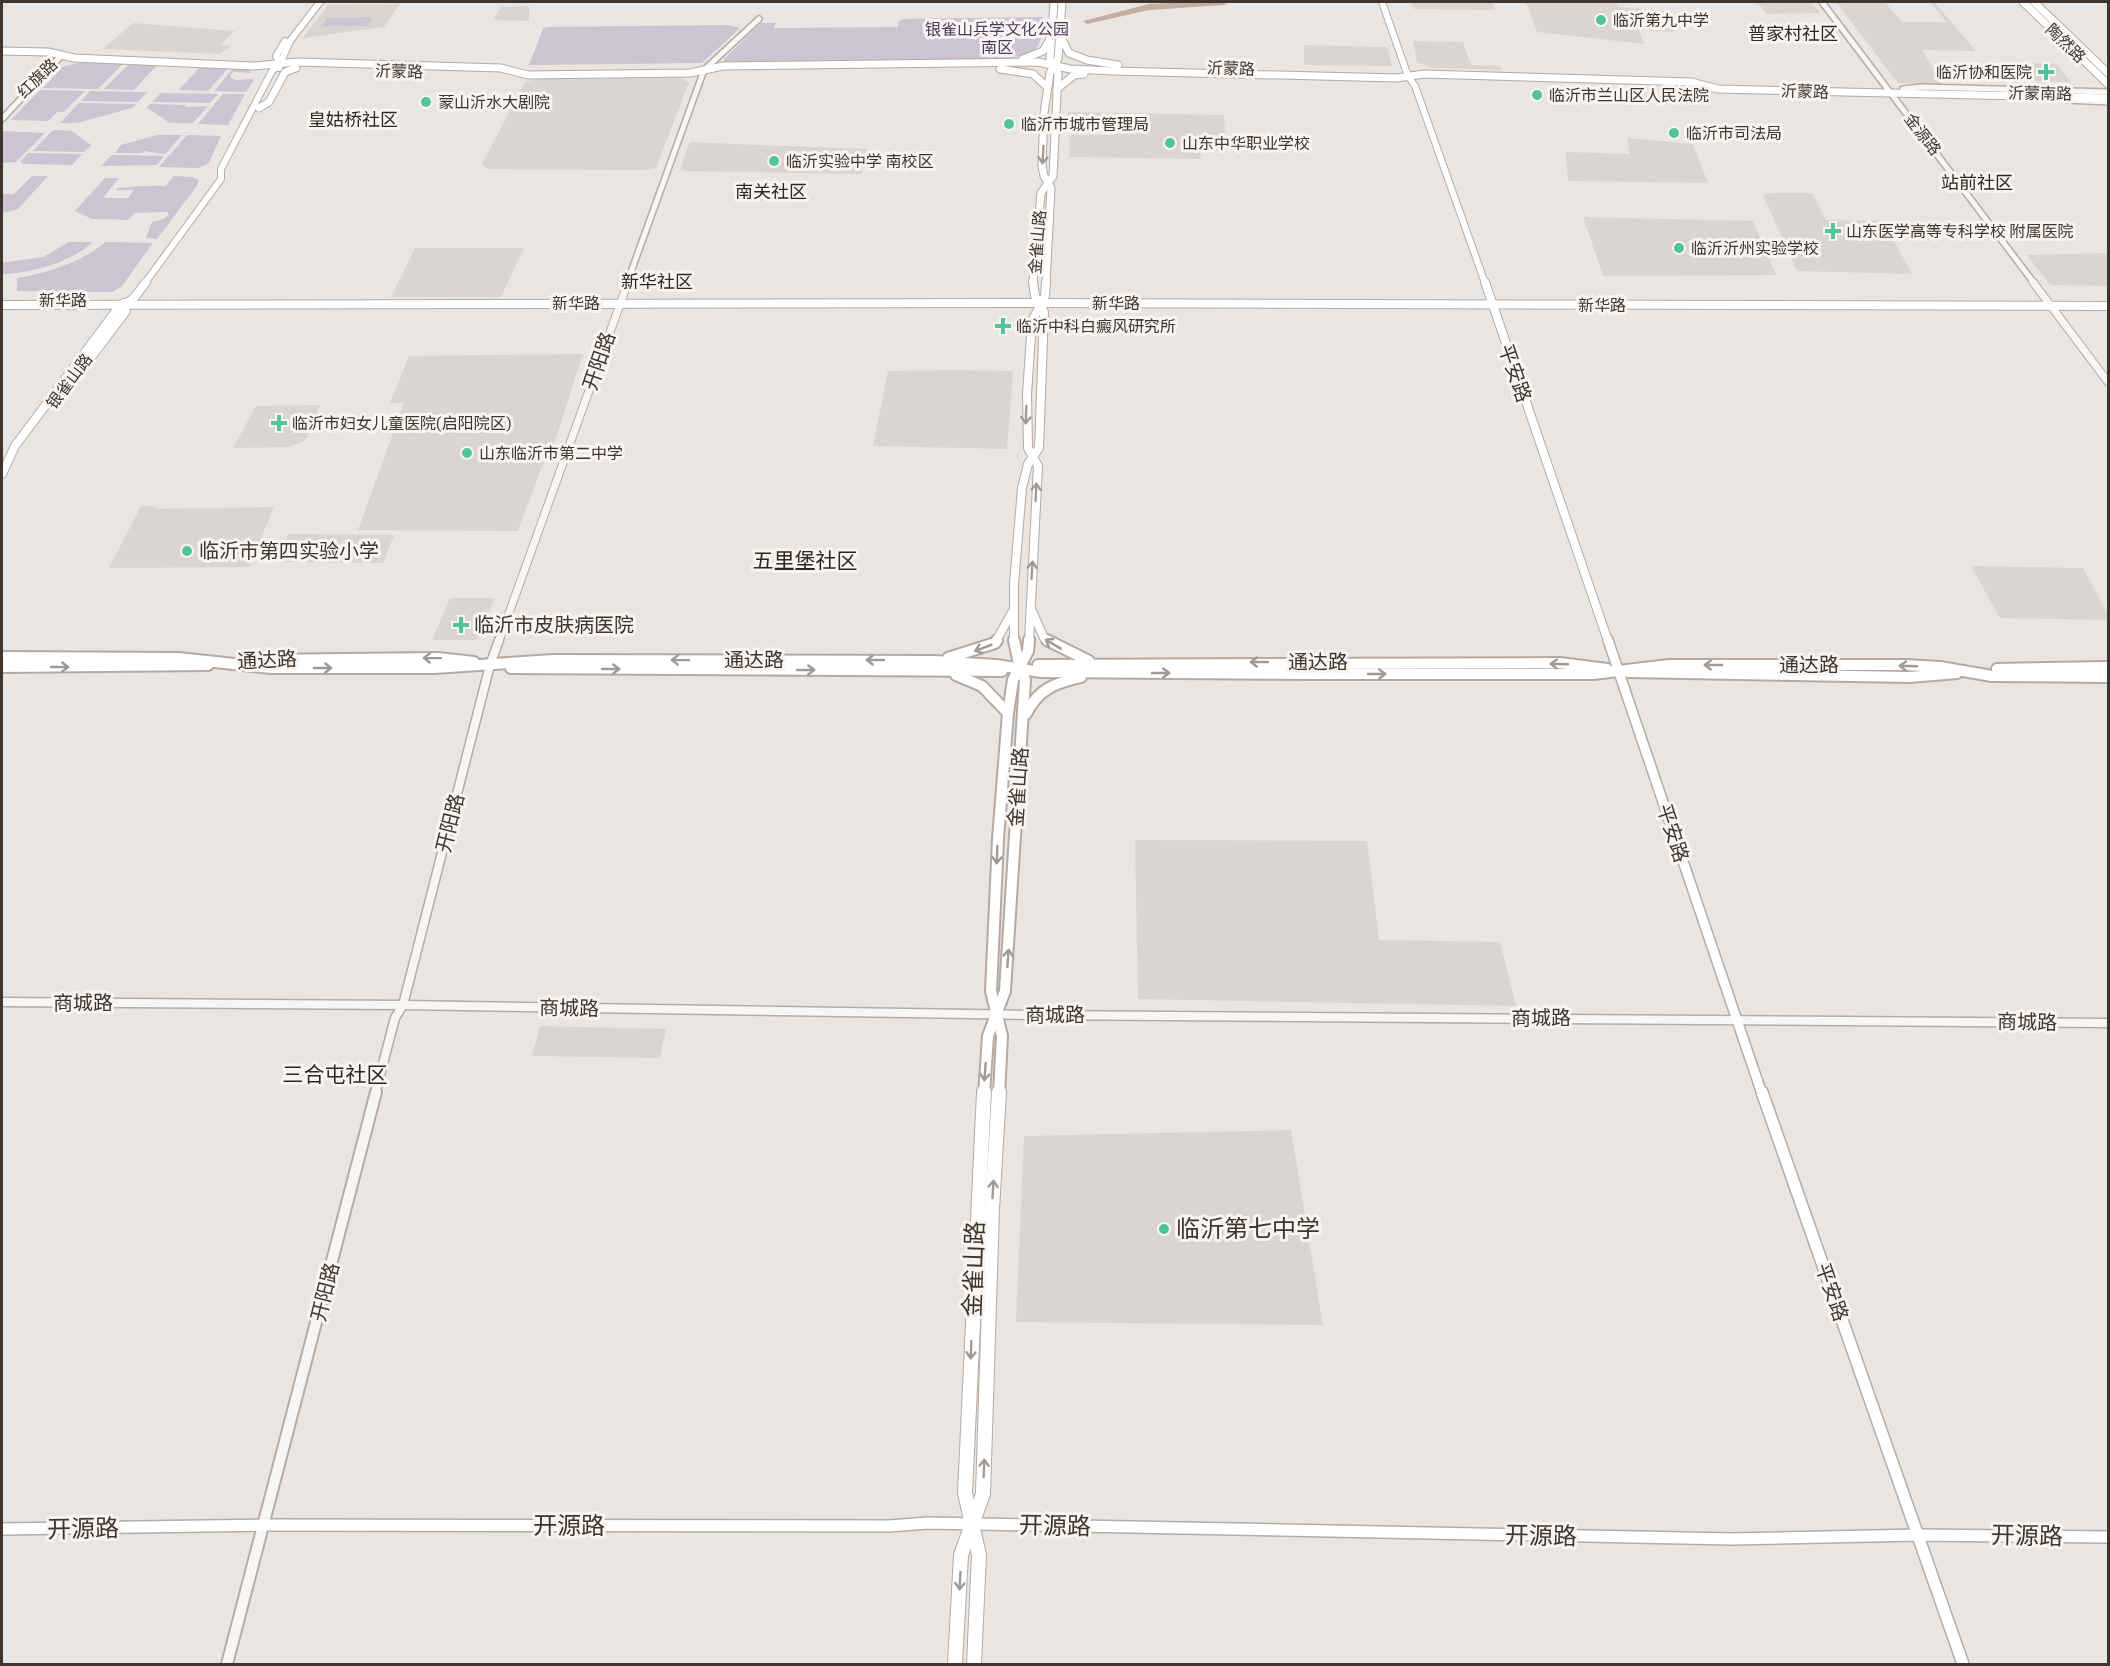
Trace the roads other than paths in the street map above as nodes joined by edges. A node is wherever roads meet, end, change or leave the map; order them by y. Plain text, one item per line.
1 (319, 2) edge
2 (1054, 2) edge
3 (1062, 2) edge
4 (1382, 2) edge
5 (1822, 2) edge
6 (2023, 2) edge
7 (2034, 2) edge
8 (759, 19) dead end
9 (1056, 36) junction
10 (2, 51) edge
11 (62, 55) junction
12 (2, 57) edge
13 (280, 64) junction
14 (1002, 66) junction
15 (1054, 66) junction
16 (296, 68) junction
17 (1116, 68) junction
18 (704, 69) junction
19 (519, 72) junction
20 (2109, 74) edge
21 (1408, 76) junction
22 (2109, 84) edge
23 (1046, 86) junction
24 (1057, 89) junction
25 (1890, 91) junction
26 (1904, 91) joint
27 (2108, 97) edge
28 (260, 108) junction
29 (2, 113) edge
30 (2, 119) edge
31 (221, 174) junction
32 (1048, 181) junction
33 (2, 303) edge
34 (124, 303) junction
35 (619, 303) junction
36 (1040, 303) junction
37 (1492, 304) junction
38 (2051, 306) junction
39 (2109, 306) edge
40 (2109, 382) edge
41 (1033, 453) junction
42 (9, 457) junction
43 (2, 464) edge
44 (2, 474) edge
45 (1030, 607) junction
46 (1013, 610) junction
47 (2, 657) edge
48 (934, 661) junction
49 (223, 663) junction
50 (1095, 663) junction
51 (490, 665) junction
52 (2, 667) edge
53 (2109, 667) edge
54 (1019, 668) junction
55 (929, 671) junction
56 (1617, 671) junction
57 (1102, 672) junction
58 (1966, 672) junction
59 (2109, 677) edge
60 (1008, 712) junction
61 (1023, 720) junction
62 (2, 1002) edge
63 (403, 1005) junction
64 (996, 1015) junction
65 (1736, 1019) junction
66 (2109, 1023) edge
67 (265, 1525) junction
68 (974, 1525) junction
69 (2, 1530) edge
70 (1918, 1535) junction
71 (2109, 1537) edge
72 (227, 1665) edge
73 (955, 1665) edge
74 (974, 1665) edge
75 (1963, 1665) edge

1 - 13 main road, 银雀山路
2 - 9 main road, 金雀山路
3 - 9 main road, 金雀山路
4 - 21 main road, 平安路
5 - 25 street, 金源路
6 - 22 main road, 陶然路
7 - 20 main road, 陶然路
8 - 18 street, 开阳路
9 - 14 main road
9 - 15 main road, 金雀山路
9 - 17 main road
10 - 11 main road, 沂蒙路
11 - 12 main road, 沂蒙路
11 - 13 main road, 沂蒙路
11 - 29 street, 红旗路
11 - 30 street, 红旗路
13 - 16 main road, 沂蒙路
13 - 19 main road, 沂蒙路
13 - 28 main road, 银雀山路
13 - 31 main road, 银雀山路
14 - 15 main road, 沂蒙路
14 - 18 main road, 沂蒙路
14 - 23 main road
15 - 17 main road, 沂蒙路
15 - 23 main road, 金雀山路
15 - 24 main road, 金雀山路
16 - 19 main road, 沂蒙路
16 - 28 main road
17 - 21 main road, 沂蒙路
17 - 24 main road
18 - 19 main road, 沂蒙路
18 - 35 street, 开阳路
21 - 25 main road, 沂蒙路
21 - 37 main road, 平安路
23 -> 32 main road, 金雀山路
24 - 32 main road, 金雀山路
25 - 26 main road, 沂蒙路
25 - 38 street, 金源路
26 - 27 main road, 沂蒙南路
28 - 31 main road, 银雀山路
31 - 34 main road, 银雀山路
32 - 36 main road, 金雀山路
32 - 36 main road, 金雀山路
33 - 34 main road, 新华路
34 - 35 main road, 新华路
34 - 42 main road, 银雀山路
34 - 42 main road, 银雀山路
35 - 36 main road, 新华路
35 - 51 street, 开阳路
36 - 37 main road, 新华路
36 - 41 main road, 金雀山路
36 -> 41 main road, 金雀山路
37 - 38 main road, 新华路
37 - 56 main road, 平安路
38 - 39 main road, 新华路
38 - 40 street, 金源路
45 -> 41 main road, 金雀山路
41 - 46 main road, 金雀山路
42 - 43 main road, 银雀山路
42 - 44 main road, 银雀山路
50 -> 45 main road
45 - 54 main road, 金雀山路
46 -> 48 main road
46 - 54 main road, 金雀山路
47 - 49 main road, 通达路
48 -> 51 main road, 通达路
48 - 54 main road, 通达路
49 - 51 main road, 通达路
52 -> 49 main road, 通达路
50 - 54 main road, 通达路
56 -> 50 main road, 通达路
51 -> 55 main road, 通达路
51 - 63 street, 开阳路
53 - 58 main road, 通达路
54 - 55 main road, 通达路
54 - 57 main road, 通达路
54 - 60 main road, 金雀山路
54 - 61 main road, 金雀山路
55 - 60 main road
57 -> 56 main road, 通达路
56 - 58 main road, 通达路
56 - 65 main road, 平安路
57 - 61 main road
58 - 59 main road, 通达路
60 -> 64 main road, 金雀山路
64 -> 61 main road, 金雀山路
62 - 63 street, 商城路
63 - 64 street, 商城路
63 - 67 street, 开阳路
64 - 65 street, 商城路
64 - 68 main road, 金雀山路
65 - 66 street, 商城路
65 - 70 main road, 平安路
67 - 68 main road, 开源路
67 - 69 main road, 开源路
67 - 72 street, 开阳路
68 - 70 main road, 开源路
68 -> 73 main road, 金雀山路
68 - 74 main road, 金雀山路
70 - 71 main road, 开源路
70 - 75 main road, 平安路

